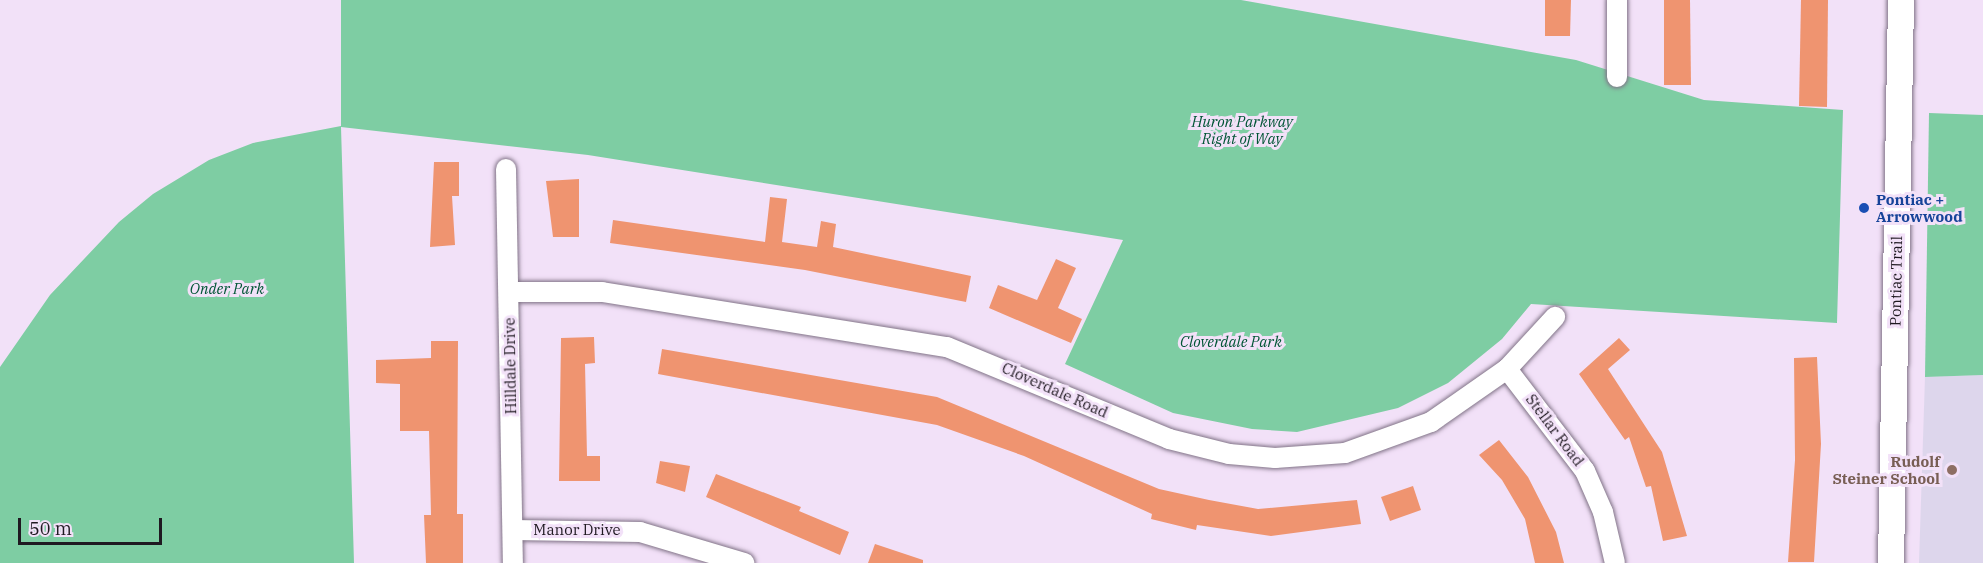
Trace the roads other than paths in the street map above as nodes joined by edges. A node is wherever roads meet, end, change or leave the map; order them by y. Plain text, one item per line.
1 (1617, 0) edge
2 (1901, 0) edge
3 (1617, 77) dead end
4 (506, 169) dead end
5 (509, 292) junction
6 (1555, 317) dead end
7 (1507, 369) junction
8 (513, 530) junction
9 (513, 563) edge
10 (744, 563) edge
11 (1615, 563) edge
12 (1891, 563) edge

1 - 3 street
2 - 12 main road, Pontiac Trail
4 - 5 street, Hilldale Drive
5 - 7 street, Cloverdale Road
5 - 8 street, Hilldale Drive
6 - 7 street, Cloverdale Road
7 - 11 street, Stellar Road
8 - 9 street, Hilldale Drive
8 - 10 street, Manor Drive

